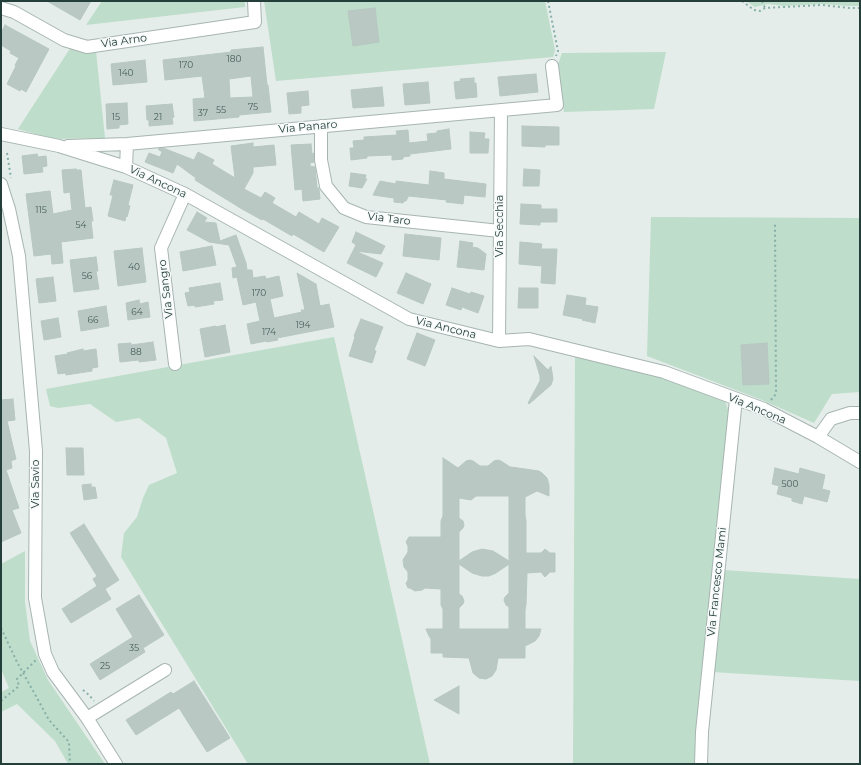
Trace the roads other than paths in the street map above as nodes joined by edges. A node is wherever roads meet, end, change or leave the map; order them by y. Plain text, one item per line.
1 (254, 1) edge
2 (1, 8) edge
3 (552, 66) road end
4 (501, 110) junction
5 (322, 126) junction
6 (1, 134) edge
7 (127, 144) junction
8 (59, 146) junction
9 (126, 167) junction
10 (1, 184) edge
11 (185, 194) junction
12 (500, 232) junction
13 (499, 341) junction
14 (175, 364) dead end
15 (736, 399) junction
16 (860, 413) edge
17 (818, 437) junction
18 (860, 462) edge
19 (165, 670) dead end
20 (87, 718) junction
21 (116, 764) edge
22 (701, 764) edge

1 - 2 street, Via Arno
3 - 4 street, Via Panaro
4 - 5 street, Via Panaro
4 - 12 street, Via Secchia
5 - 7 street, Via Panaro
5 - 12 street, Via Taro
6 - 8 street, Via Ancona
7 - 8 street, Via Panaro
7 - 9 street
8 - 9 street, Via Ancona
9 - 11 street, Via Ancona
10 - 20 street, Via Savio
11 - 13 street, Via Ancona
11 - 14 street, Via Sangro
12 - 13 street, Via Secchia
13 - 15 street, Via Ancona
15 - 17 street, Via Ancona
15 - 22 street, Via Francesco Mami
16 - 17 street
17 - 18 street, Via Ancona
19 - 20 street
20 - 21 street, Via Savio

